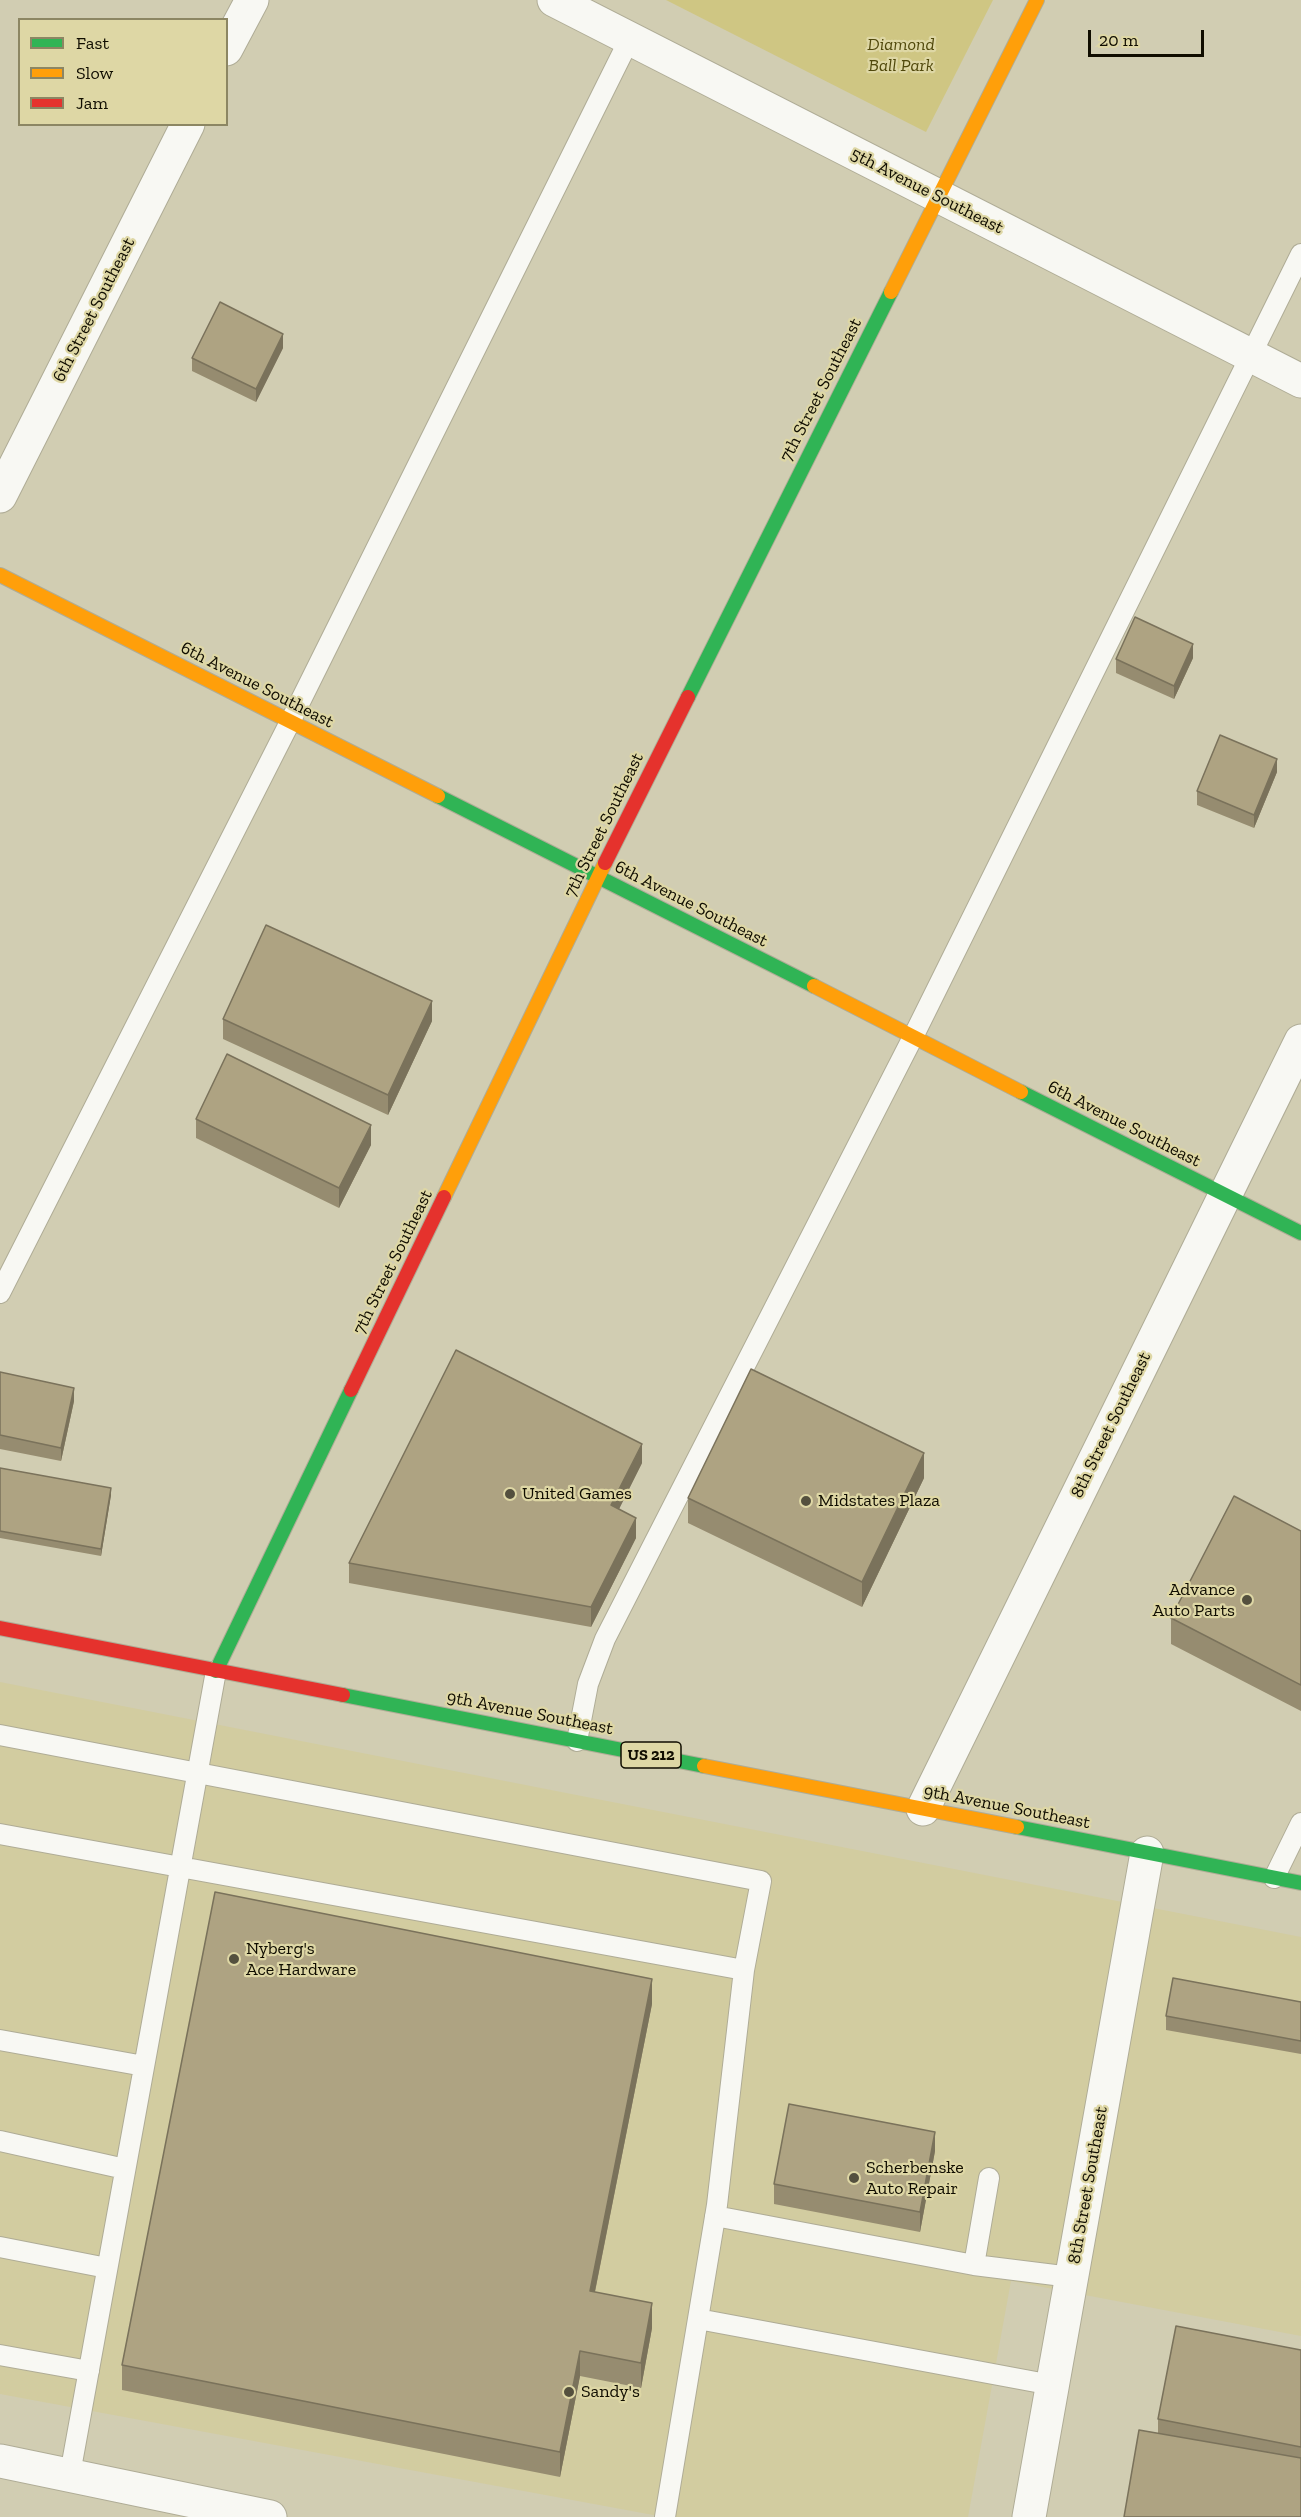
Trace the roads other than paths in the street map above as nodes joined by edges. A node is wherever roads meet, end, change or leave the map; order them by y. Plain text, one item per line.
1 (252, 0) edge
2 (554, 0) edge
3 (1037, 0) edge
4 (630, 39) junction
5 (228, 45) edge
6 (187, 126) edge
7 (938, 196) junction
8 (1301, 254) edge
9 (1251, 356) junction
10 (1301, 381) edge
11 (0, 496) edge
12 (0, 576) edge
13 (290, 722) junction
14 (598, 878) junction
15 (913, 1037) junction
16 (1301, 1041) edge
17 (1224, 1195) junction
18 (1301, 1233) edge
19 (0, 1293) edge
20 (0, 1628) edge
21 (216, 1671) junction
22 (0, 1735) edge
23 (577, 1741) junction
24 (198, 1771) junction
25 (923, 1809) junction
26 (1301, 1823) edge
27 (0, 1834) edge
28 (1147, 1853) junction
29 (180, 1867) junction
30 (1274, 1878) junction
31 (1301, 1883) edge
32 (744, 1970) junction
33 (0, 2040) edge
34 (144, 2066) junction
35 (0, 2141) edge
36 (125, 2169) junction
37 (989, 2178) dead end
38 (715, 2216) junction
39 (0, 2247) edge
40 (974, 2265) junction
41 (107, 2268) junction
42 (1071, 2277) junction
43 (698, 2319) junction
44 (0, 2355) edge
45 (89, 2371) junction
46 (1052, 2385) junction
47 (0, 2461) edge
48 (70, 2474) junction
49 (270, 2517) edge
50 (665, 2517) edge
51 (1029, 2517) edge

1 - 5 street
2 - 4 street, 5th Avenue Southeast
3 - 7 street, 7th Street Southeast
4 - 7 street, 5th Avenue Southeast
4 - 13 lane
6 - 11 street, 6th Street Southeast
7 - 9 street, 5th Avenue Southeast
7 - 14 street, 7th Street Southeast
8 - 9 lane
9 - 10 street, 5th Avenue Southeast
9 - 15 lane
12 - 13 street, 6th Avenue Southeast
13 - 14 street, 6th Avenue Southeast
13 - 19 lane
14 - 15 street, 6th Avenue Southeast
14 - 21 street, 7th Street Southeast
15 - 17 street, 6th Avenue Southeast
15 - 23 lane
16 - 17 street, 8th Street Southeast
17 - 18 street, 6th Avenue Southeast
17 - 25 street, 8th Street Southeast
20 - 21 street, 9th Avenue Southeast / US 212
21 - 23 street, 9th Avenue Southeast / US 212
21 - 24 lane
22 - 24 lane
23 - 25 street, 9th Avenue Southeast / US 212
24 - 29 lane
24 - 32 lane
25 - 28 street, 9th Avenue Southeast / US 212
26 - 30 lane
27 - 29 lane
28 - 30 street, 9th Avenue Southeast / US 212
28 - 42 street, 8th Street Southeast
29 - 32 lane
29 - 34 lane
30 - 31 street, 9th Avenue Southeast / US 212
32 - 38 lane
33 - 34 lane
34 - 36 lane
35 - 36 lane
36 - 41 lane
37 - 40 lane
38 - 40 lane
38 - 43 lane
39 - 41 lane
40 - 42 lane
41 - 45 lane
42 - 46 street, 8th Street Southeast
43 - 46 lane
43 - 50 lane
44 - 45 lane
45 - 48 lane
46 - 51 street, 8th Street Southeast
47 - 48 street
48 - 49 street

